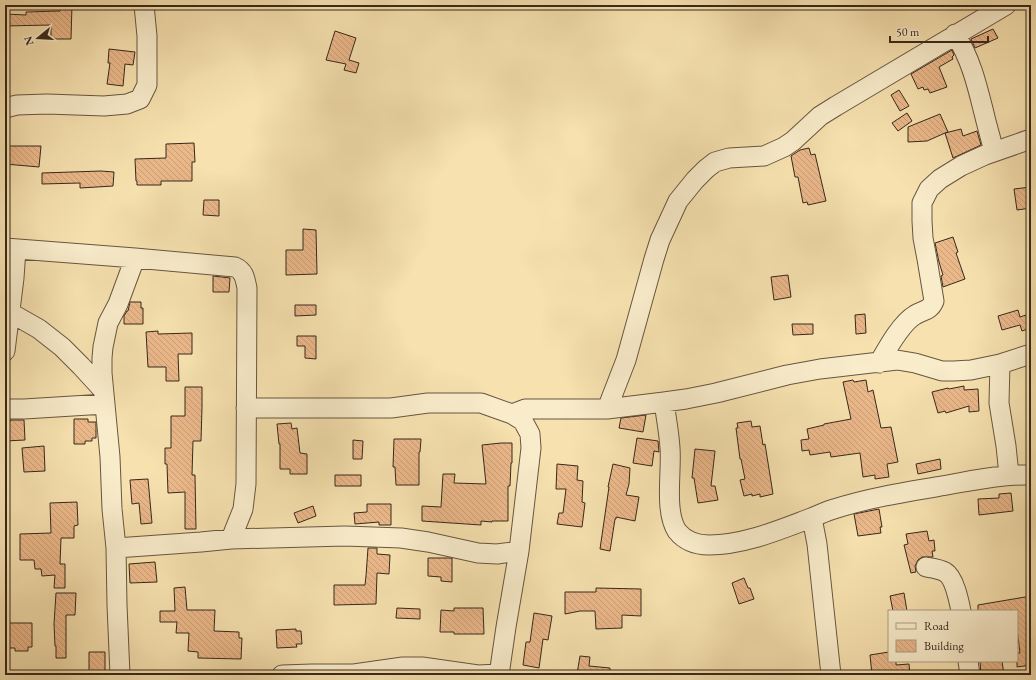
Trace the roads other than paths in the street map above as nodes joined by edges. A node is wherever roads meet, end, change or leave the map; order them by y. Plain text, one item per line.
1 (144, 5) edge
2 (1006, 5) edge
3 (955, 34) junction
4 (5, 108) edge
5 (1031, 139) edge
6 (994, 152) junction
7 (11, 248) edge
8 (135, 258) junction
9 (11, 313) junction
10 (5, 351) edge
11 (1031, 354) edge
12 (879, 362) junction
13 (1000, 364) junction
14 (104, 397) junction
15 (664, 402) junction
16 (246, 408) junction
17 (5, 409) edge
18 (607, 409) junction
19 (512, 414) junction
20 (1009, 475) junction
21 (1031, 475) edge
22 (812, 518) junction
23 (230, 539) junction
24 (116, 548) junction
25 (519, 552) junction
26 (926, 567) dead end
27 (960, 610) edge
28 (968, 662) edge
29 (354, 674) edge
30 (120, 675) edge
31 (282, 675) edge
32 (499, 675) edge
33 (831, 675) edge
34 (970, 675) edge

1 - 4 street
2 - 3 street
3 - 6 street
3 - 18 street
5 - 6 street
6 - 12 street
7 - 8 street
7 - 9 street
8 - 14 street
8 - 16 street
9 - 10 street
9 - 14 street
11 - 13 street
12 - 13 street
12 - 15 street
13 - 20 street
14 - 17 street
14 - 24 street
15 - 18 street
15 - 22 street
16 - 19 street
16 - 23 street
18 - 19 street
19 - 25 street
20 - 21 street
20 - 22 street
22 - 33 street
23 - 24 street
23 - 25 street
24 - 30 street
25 - 32 street
26 - 27 street
28 - 34 street
29 - 31 street
29 - 32 street

